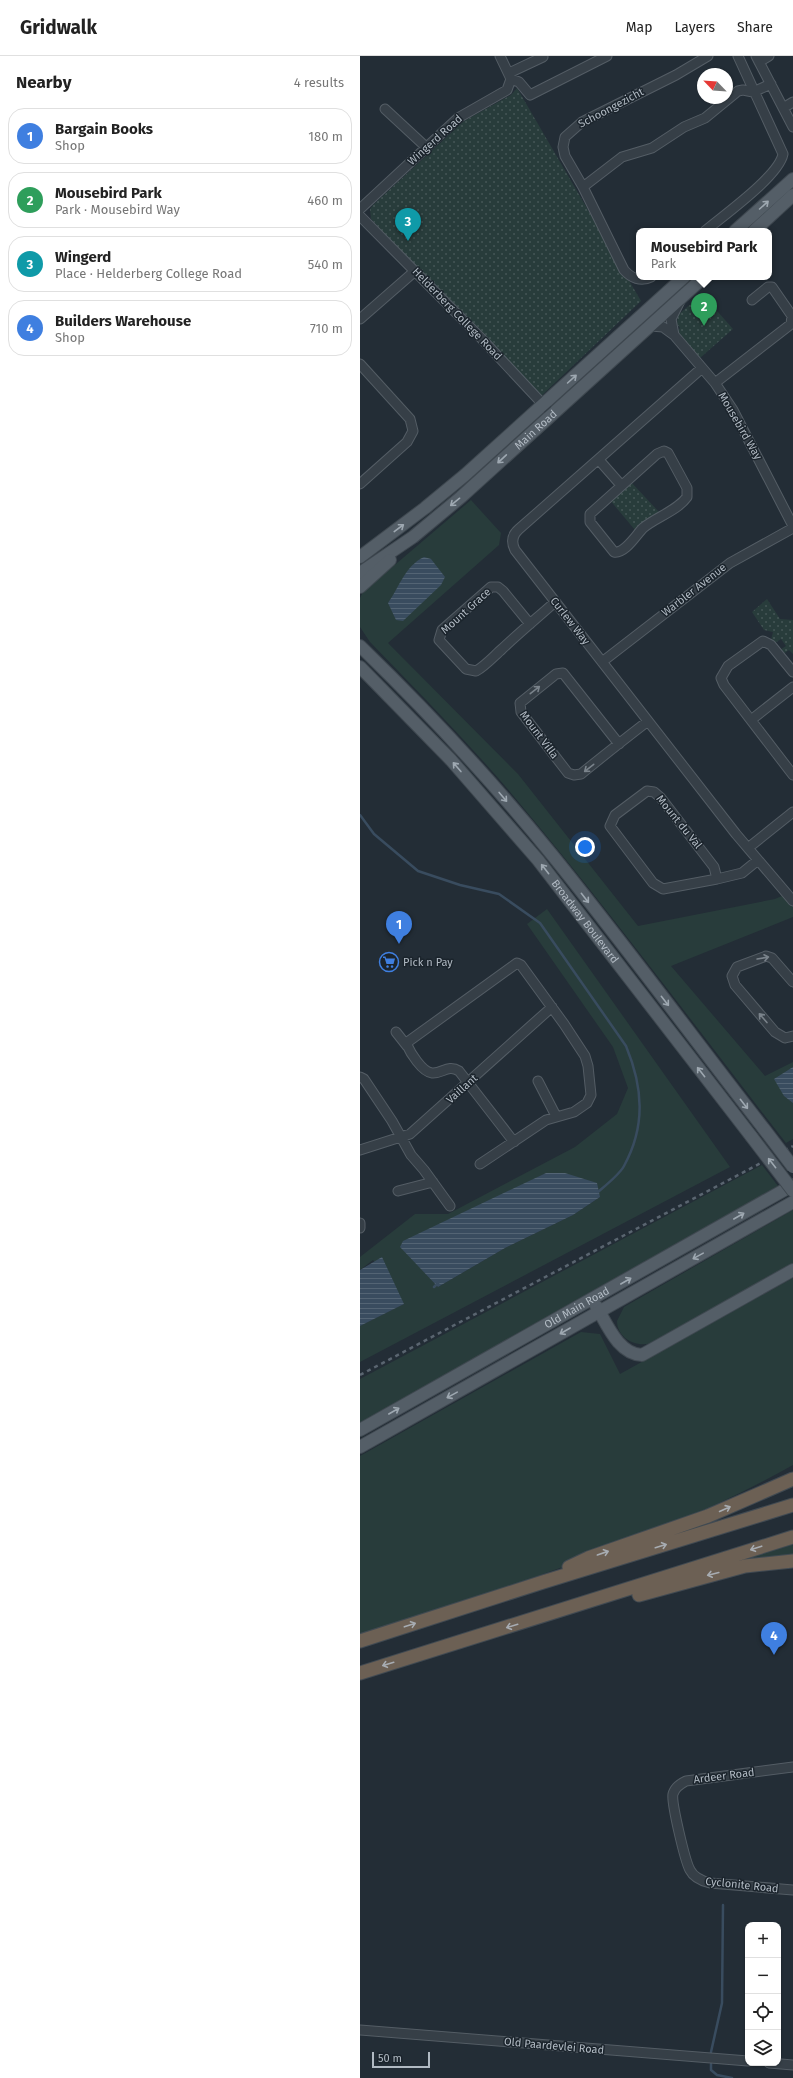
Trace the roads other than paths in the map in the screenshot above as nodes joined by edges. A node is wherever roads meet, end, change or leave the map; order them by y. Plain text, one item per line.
1 (500, 56) edge
2 (607, 56) edge
3 (708, 56) edge
4 (738, 56) edge
5 (769, 56) edge
6 (543, 57) edge
7 (757, 59) edge
8 (510, 76) junction
9 (771, 84) junction
10 (755, 91) junction
11 (793, 102) edge
12 (783, 108) junction
13 (385, 109) dead end
14 (793, 128) edge
15 (426, 147) junction
16 (793, 178) edge
17 (583, 187) junction
18 (793, 195) edge
19 (360, 209) edge
20 (360, 216) edge
21 (709, 228) edge
22 (738, 228) edge
23 (757, 228) edge
24 (415, 271) junction
25 (636, 276) edge
26 (681, 280) edge
27 (701, 280) edge
28 (684, 296) junction
29 (752, 300) dead end
30 (360, 319) edge
31 (651, 326) junction
32 (674, 335) junction
33 (360, 364) edge
34 (702, 368) junction
35 (715, 383) junction
36 (543, 405) junction
37 (552, 414) junction
38 (599, 460) junction
39 (360, 484) edge
40 (621, 485) junction
41 (793, 527) edge
42 (413, 537) junction
43 (360, 557) edge
44 (360, 573) edge
45 (360, 587) edge
46 (555, 602) junction
47 (530, 624) junction
48 (360, 636) edge
49 (360, 646) edge
50 (602, 662) junction
51 (360, 667) edge
52 (793, 672) edge
53 (360, 676) edge
54 (793, 688) edge
55 (413, 698) junction
56 (404, 713) junction
57 (751, 720) junction
58 (648, 721) junction
59 (619, 744) junction
60 (791, 769) edge
61 (793, 812) edge
62 (748, 848) junction
63 (758, 860) junction
64 (717, 879) junction
65 (793, 900) edge
66 (793, 982) edge
67 (552, 1007) junction
68 (396, 1032) dead end
69 (793, 1036) edge
70 (407, 1046) junction
71 (360, 1077) edge
72 (538, 1081) dead end
73 (469, 1082) junction
74 (556, 1116) junction
75 (402, 1138) junction
76 (514, 1142) junction
77 (360, 1150) edge
78 (480, 1164) dead end
79 (793, 1167) edge
80 (433, 1182) junction
81 (793, 1186) edge
82 (398, 1191) dead end
83 (793, 1191) edge
84 (793, 1202) edge
85 (450, 1206) dead end
86 (360, 1224) edge
87 (360, 1228) edge
88 (793, 1270) edge
89 (592, 1300) junction
90 (599, 1312) junction
91 (360, 1430) edge
92 (360, 1447) edge
93 (793, 1479) edge
94 (793, 1505) edge
95 (793, 1537) edge
96 (793, 1561) edge
97 (543, 1582) junction
98 (530, 1620) junction
99 (360, 1641) edge
100 (360, 1673) edge
101 (793, 1767) edge
102 (674, 1806) joint
103 (793, 1890) edge
104 (360, 2030) edge
105 (745, 2061) edge
106 (781, 2064) edge
107 (793, 2065) edge

1 - 8 street
2 - 8 street
3 - 17 street, Schoongezicht
4 - 10 street
5 - 7 street
6 - 8 street
7 - 9 street
8 - 15 street, Wingerd Road
9 - 10 street
9 - 12 street
10 - 17 street
10 - 21 street
11 - 12 street
12 - 14 street
13 - 15 street
15 - 19 street, Wingerd Road
22 -> 16 main road
17 - 25 street, Schoongezicht
18 - 23 main road
20 - 24 street, Helderberg College Road
24 - 30 street
24 - 36 street, Helderberg College Road
36 -> 26 main road, Main Road
27 - 28 main road, Main Road
28 - 31 main road, Main Road
28 - 32 street
29 - 35 street
31 - 32 street, Mousebird Way
31 - 37 main road, Main Road
32 - 34 street, Mousebird Way
33 - 39 street
34 - 35 street, Mousebird Way
34 - 38 street, Curlew Way
35 - 41 street, Mousebird Way
36 - 37 street, Helderberg College Road
43 -> 36 main road, Main Road
37 -> 42 main road, Main Road
38 - 40 street
38 - 46 street, Curlew Way
40 - 40 street
41 - 50 street, Warbler Avenue
42 - 44 main road, Main Road
42 - 45 main road
46 - 47 street, Mount Grace
46 - 50 street, Curlew Way
47 - 47 street, Mount Grace
48 - 55 main road
49 - 55 main road, Broadway Boulevard
50 - 58 street, Curlew Way
51 - 56 main road, Broadway Boulevard
52 - 57 street
53 - 56 main road
54 - 57 street
55 -> 79 main road, Broadway Boulevard, bridge
83 -> 56 main road, Broadway Boulevard, bridge
57 - 60 street
58 - 59 street, Mount Villa
58 - 62 street, Curlew Way
59 -> 59 street, Mount Villa
61 - 62 street
62 - 63 street, Curlew Way
63 - 64 street, Mount du Val
63 - 65 street, Curlew Way
64 - 64 street, Mount du Val
69 -> 66 street
67 - 70 street
67 - 73 street, Vaillant
67 - 74 street
68 - 70 street
70 - 73 street
71 - 75 street
72 - 74 street
73 - 75 street, Vaillant
73 - 76 street
74 - 76 street
75 - 77 street, Vaillant
75 - 80 street
76 - 78 street
80 - 82 street
80 - 85 street
89 -> 81 main road, Old Main Road
84 -> 90 main road, Old Main Road
86 - 87 street
88 - 90 main road
89 - 90 main road
91 -> 89 main road, Old Main Road
90 -> 92 main road, Old Main Road
97 -> 93 highway
97 -> 94 highway
95 -> 98 highway
96 -> 98 highway
99 -> 97 highway
98 -> 100 highway
101 - 102 street, Ardeer Road
102 - 103 street, Cyclonite Road
104 - 105 street, Old Paardevlei Road
106 - 107 street

